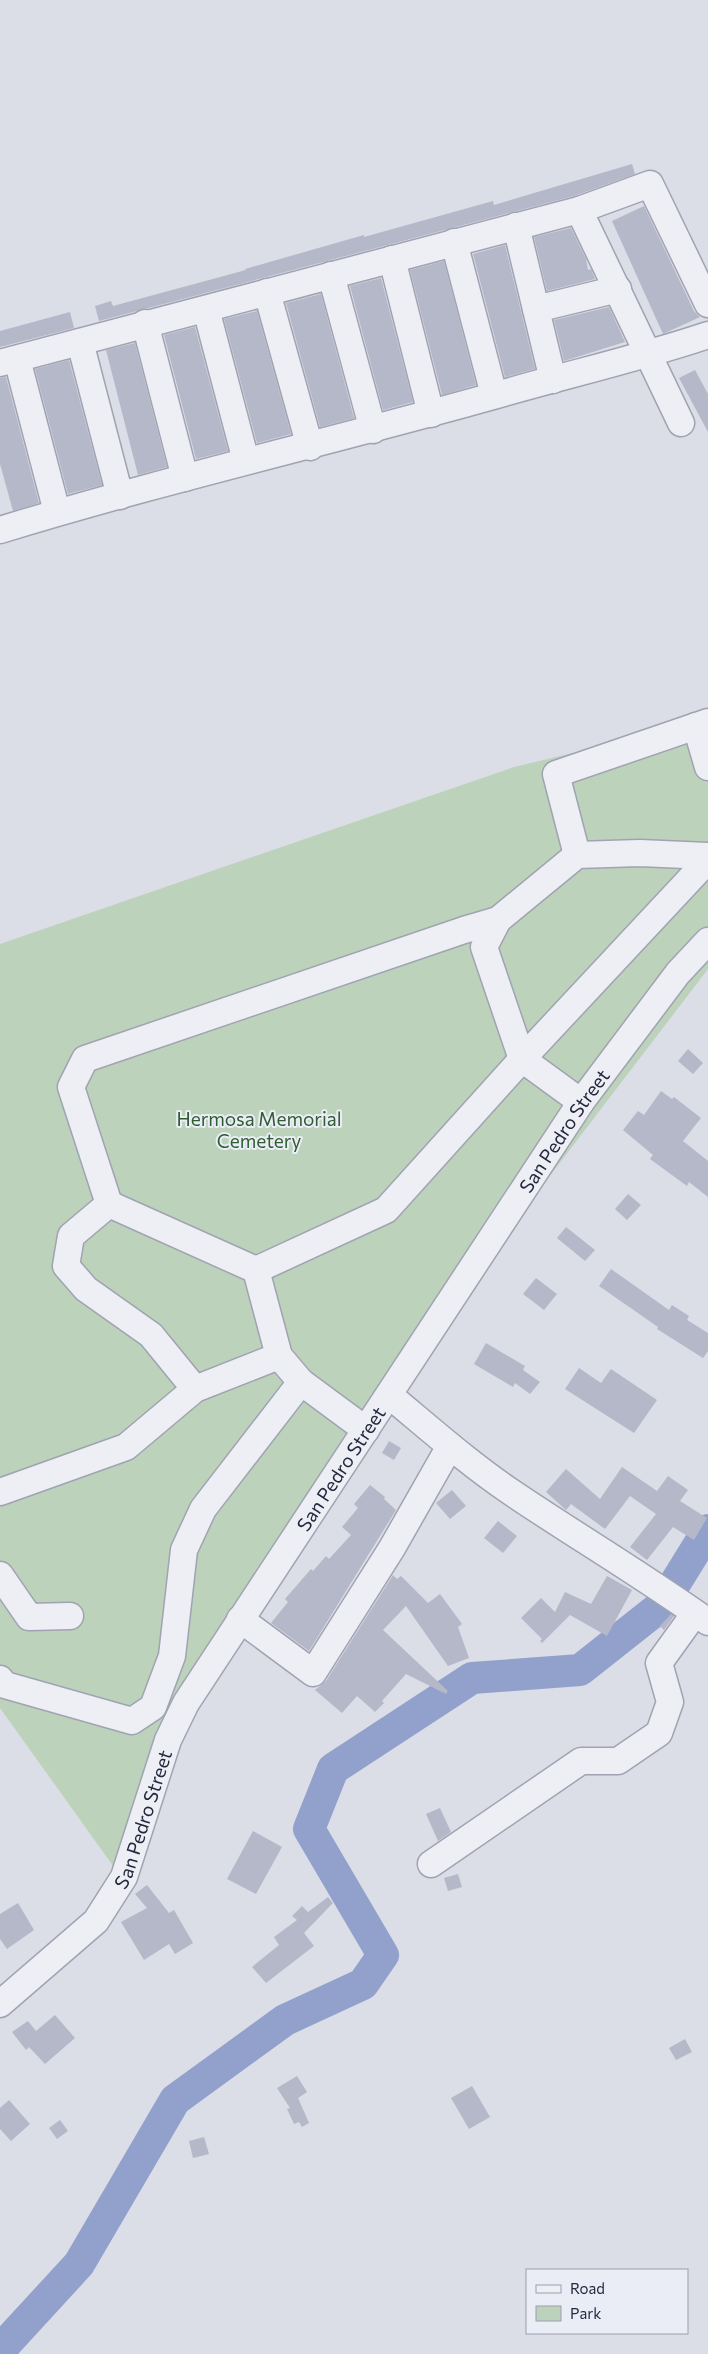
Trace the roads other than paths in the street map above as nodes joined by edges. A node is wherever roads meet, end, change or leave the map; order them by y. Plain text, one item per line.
1 (579, 210) junction
2 (516, 226) junction
3 (454, 242) junction
4 (392, 259) junction
5 (331, 275) junction
6 (618, 289) junction
7 (267, 292) junction
8 (708, 304) edge
9 (206, 309) junction
10 (536, 309) junction
11 (146, 323) junction
12 (708, 335) edge
13 (80, 342) junction
14 (650, 355) junction
15 (8, 361) edge
16 (553, 380) junction
17 (494, 396) junction
18 (431, 414) junction
19 (681, 423) dead end
20 (373, 430) junction
21 (310, 447) junction
22 (246, 461) junction
23 (185, 478) junction
24 (120, 496) junction
25 (57, 512) junction
26 (0, 530) edge
27 (702, 724) edge
28 (708, 767) edge
29 (577, 855) junction
30 (708, 858) edge
31 (498, 920) junction
32 (464, 930) junction
33 (708, 940) edge
34 (484, 947) junction
35 (522, 1059) junction
36 (581, 1102) junction
37 (109, 1204) junction
38 (256, 1270) junction
39 (279, 1356) junction
40 (301, 1382) junction
41 (195, 1389) junction
42 (389, 1395) junction
43 (366, 1430) junction
44 (450, 1446) junction
45 (0, 1492) edge
46 (0, 1575) edge
47 (693, 1611) edge
48 (70, 1616) dead end
49 (240, 1619) junction
50 (0, 1678) edge
51 (431, 1864) dead end
52 (0, 2004) edge

1 - 2 street
1 - 6 street
1 - 8 street
2 - 3 street
2 - 10 street
3 - 4 street
3 - 17 street
4 - 5 street
4 - 18 street
5 - 7 street
5 - 20 street
6 - 10 street
6 - 14 street
7 - 9 street
7 - 21 street
9 - 11 street
9 - 22 street
10 - 16 street
11 - 13 street
11 - 23 street
12 - 14 street
13 - 15 street
13 - 24 street
14 - 16 street
14 - 19 street
15 - 25 street
16 - 17 street
17 - 18 street
18 - 20 street
20 - 21 street
21 - 22 street
22 - 23 street
23 - 24 street
24 - 25 street
25 - 26 street
27 - 28 street
27 - 29 street
29 - 30 street
29 - 31 street
30 - 35 street
31 - 32 street
31 - 34 street
32 - 34 street
32 - 37 street
33 - 36 street, San Pedro Street
34 - 35 street
35 - 36 street
35 - 38 street
36 - 42 street, San Pedro Street
37 - 38 street
37 - 41 street
38 - 39 street
39 - 40 street
39 - 41 street
40 - 43 street
40 - 50 street
41 - 45 street
42 - 43 street, San Pedro Street
42 - 44 street
43 - 49 street, San Pedro Street
44 - 47 street
44 - 49 street
46 - 48 street
47 - 51 street
49 - 52 street, San Pedro Street

